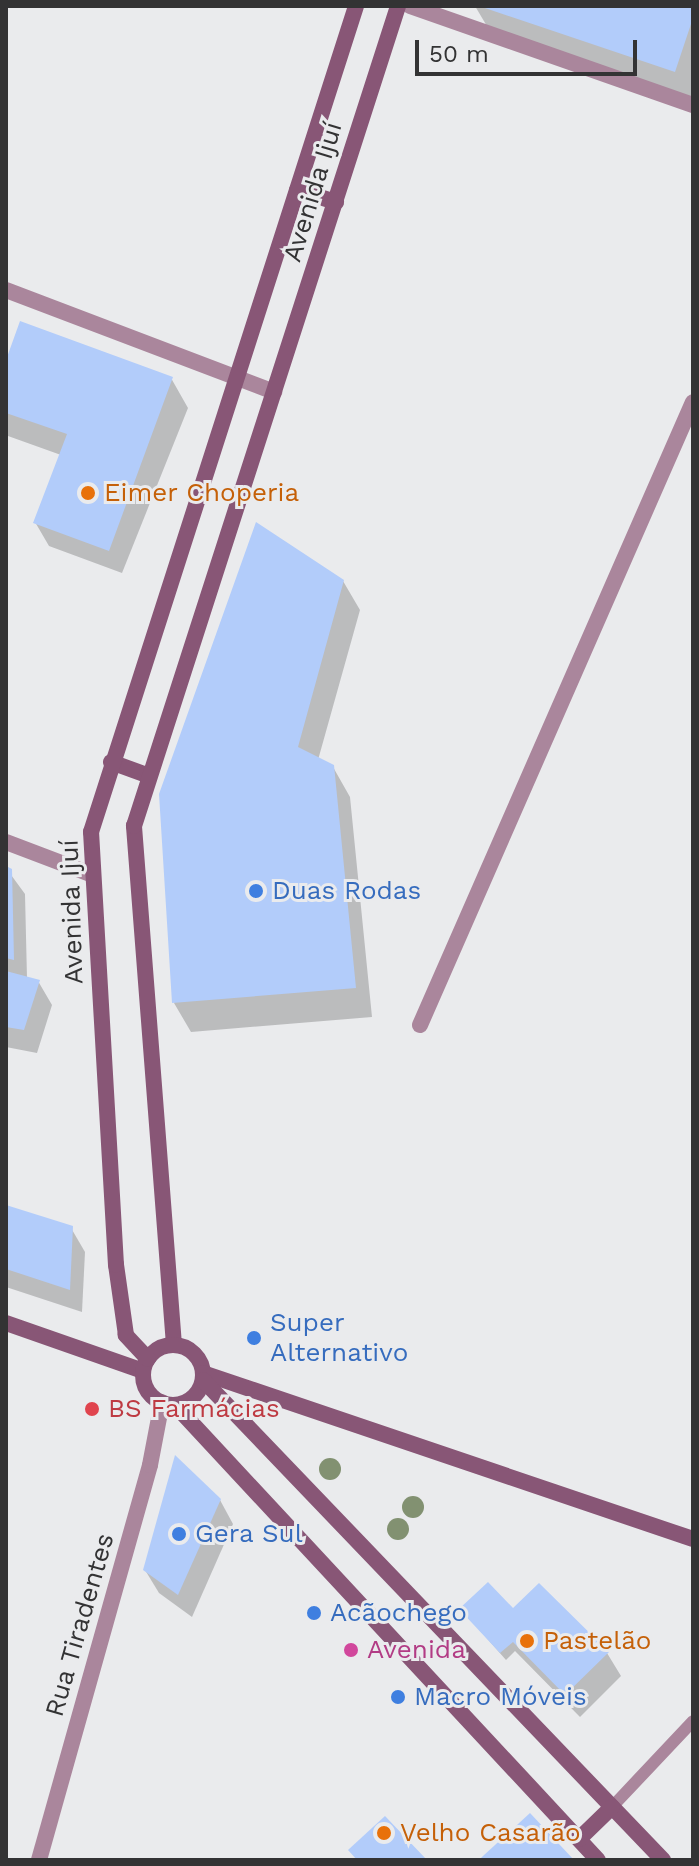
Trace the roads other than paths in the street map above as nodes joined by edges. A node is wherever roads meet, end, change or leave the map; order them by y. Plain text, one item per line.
1 (356, 6) edge
2 (398, 6) edge
3 (410, 6) edge
4 (693, 105) edge
5 (297, 190) junction
6 (336, 202) junction
7 (6, 290) edge
8 (234, 379) junction
9 (274, 392) junction
10 (693, 402) edge
11 (111, 762) junction
12 (147, 775) junction
13 (6, 842) edge
14 (93, 875) junction
15 (420, 1025) dead end
16 (6, 1323) edge
17 (174, 1345) junction
18 (146, 1365) junction
19 (203, 1377) junction
20 (168, 1404) junction
21 (693, 1539) edge
22 (693, 1721) edge
23 (612, 1807) junction
24 (579, 1839) junction
25 (39, 1860) edge
26 (598, 1860) edge
27 (663, 1860) edge

1 - 5 main road, Avenida Ijuí
2 - 6 main road, Avenida Ijuí
3 - 4 street
5 - 6 main road
5 - 8 main road, Avenida Ijuí
6 - 9 main road, Avenida Ijuí
7 - 8 street
8 - 9 street
8 - 11 main road, Avenida Ijuí
9 - 12 main road, Avenida Ijuí
10 - 15 street
11 - 12 main road
11 - 14 main road, Avenida Ijuí
12 - 17 main road, Avenida Ijuí
13 - 14 street
14 - 18 main road, Avenida Ijuí
16 - 18 main road
17 - 18 main road
17 - 19 main road
18 - 20 main road
19 - 20 main road
19 - 21 main road
19 - 23 main road
20 - 24 main road
20 - 25 street, Rua Tiradentes
22 - 23 lane
23 - 24 main road
23 - 27 main road
24 - 26 main road

